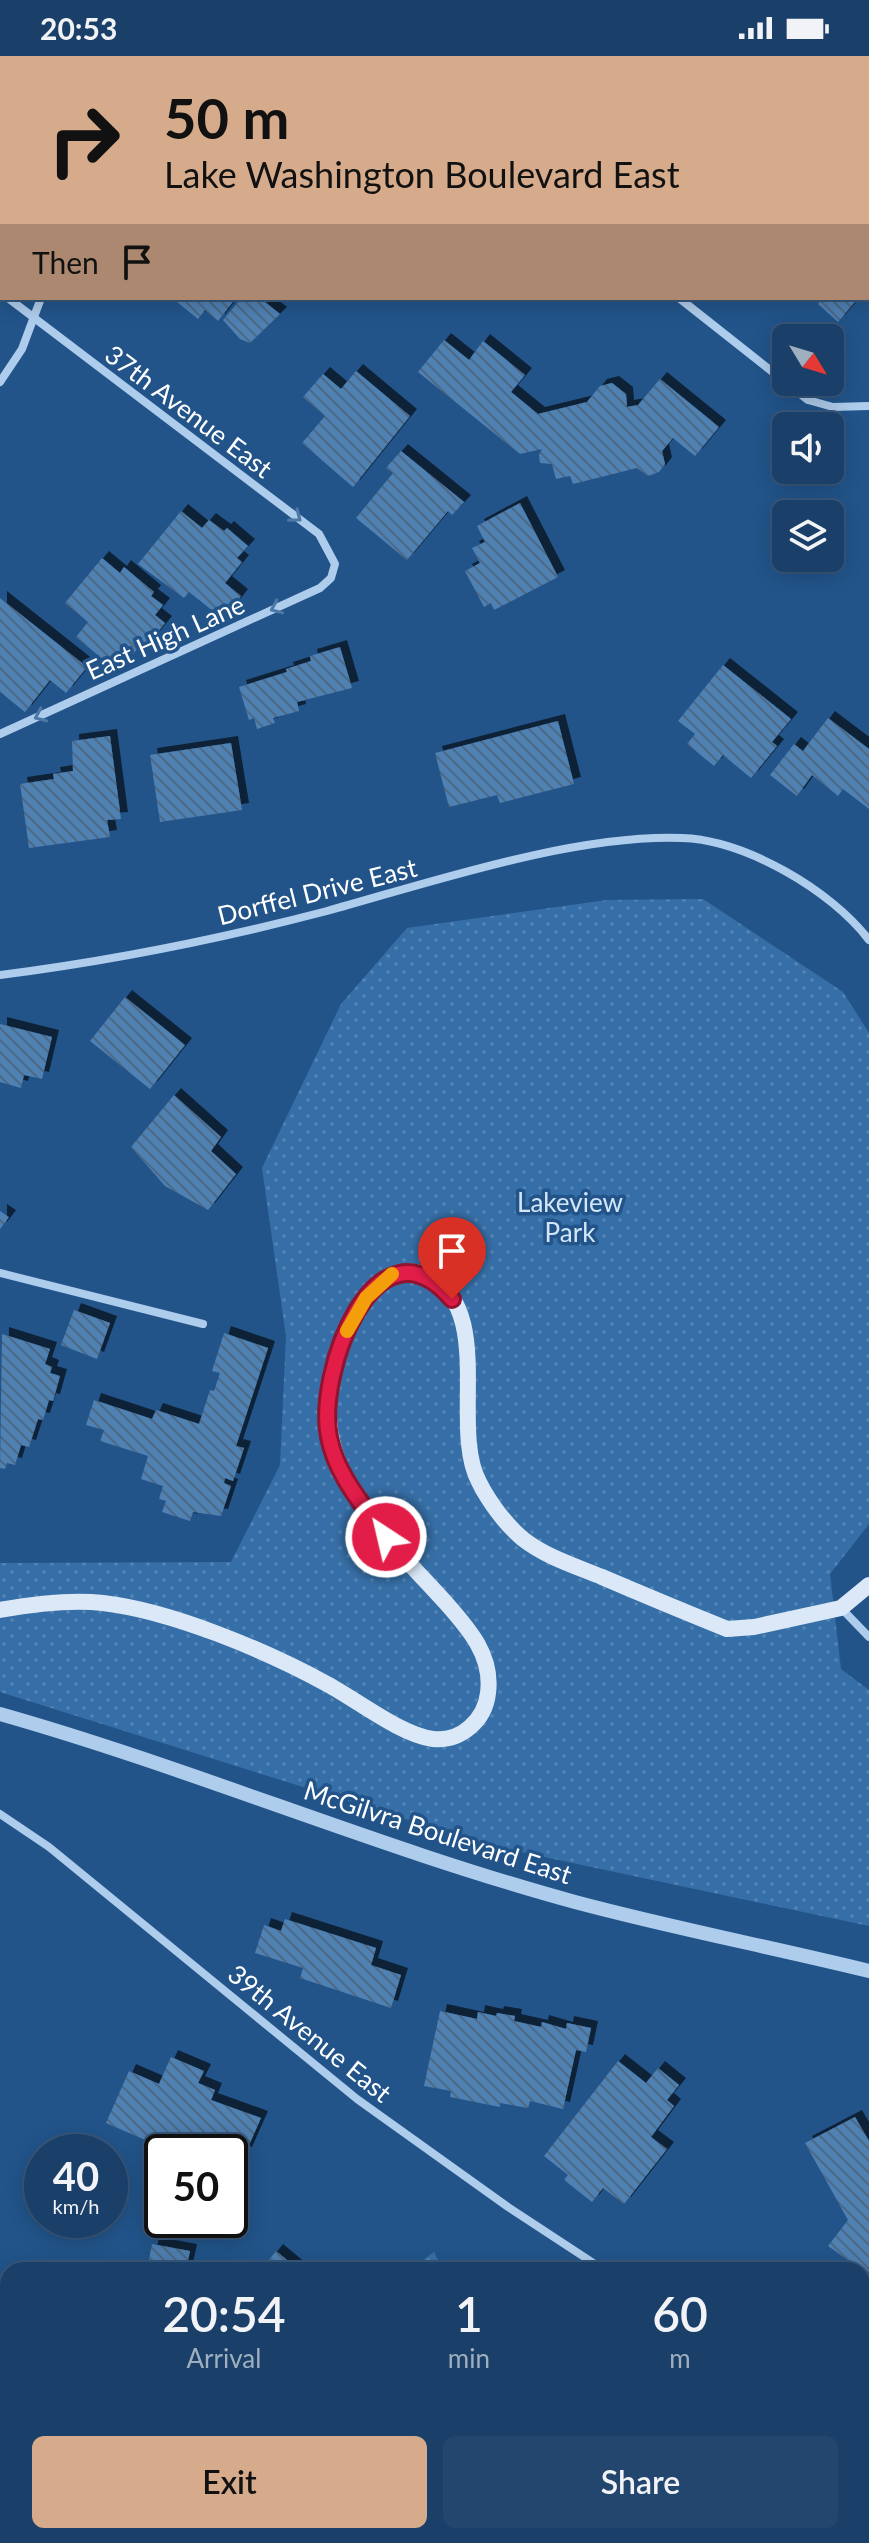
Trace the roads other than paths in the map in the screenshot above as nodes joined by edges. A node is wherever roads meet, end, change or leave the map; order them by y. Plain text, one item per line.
1 (10, 300) edge
2 (40, 300) edge
3 (682, 300) edge
4 (33, 318) junction
5 (0, 382) edge
6 (869, 406) edge
7 (335, 564) joint
8 (0, 734) edge
9 (869, 940) edge
10 (0, 975) edge
11 (0, 1273) edge
12 (203, 1324) dead end
13 (869, 1585) edge
14 (841, 1608) junction
15 (0, 1610) edge
16 (869, 1637) edge
17 (0, 1714) edge
18 (0, 1814) edge
19 (869, 1971) edge
20 (592, 2262) edge

1 - 4 street, 37th Avenue East
2 - 4 street
3 - 6 street
4 - 5 street
4 -> 7 street, 37th Avenue East
7 -> 8 street, East High Lane
9 - 10 street, Dorffel Drive East
11 - 12 street
13 - 14 main road
14 - 15 main road
14 - 16 street
17 - 19 street, McGilvra Boulevard East
18 - 20 street, 39th Avenue East

